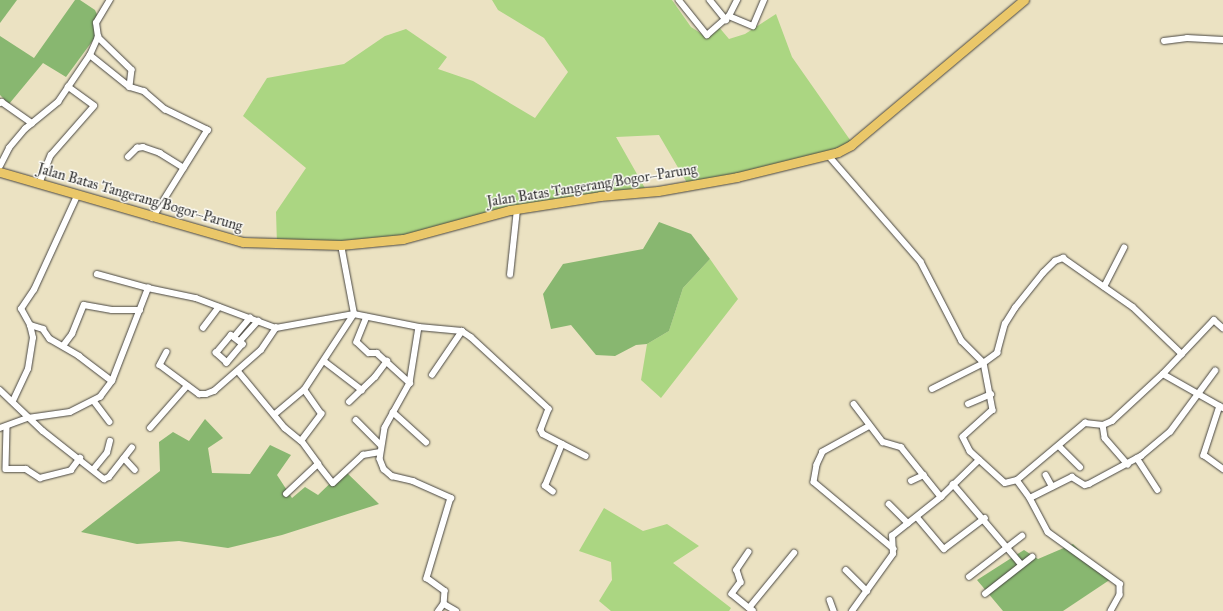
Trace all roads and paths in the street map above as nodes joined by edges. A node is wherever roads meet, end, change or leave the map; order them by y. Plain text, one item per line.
1 (110, 0) edge
2 (679, 0) edge
3 (710, 0) edge
4 (737, 0) edge
5 (764, 0) edge
6 (1024, 0) edge
7 (728, 18) junction
8 (98, 37) junction
9 (1223, 40) edge
10 (1164, 41) dead end
11 (90, 55) junction
12 (68, 87) junction
13 (130, 87) junction
14 (0, 104) edge
15 (32, 123) junction
16 (829, 156) junction
17 (128, 157) dead end
18 (0, 166) edge
19 (184, 168) junction
20 (0, 172) edge
21 (39, 184) junction
22 (76, 196) junction
23 (517, 209) junction
24 (152, 218) junction
25 (341, 245) junction
26 (1124, 248) dead end
27 (97, 274) dead end
28 (510, 275) dead end
29 (1104, 287) junction
30 (148, 288) junction
31 (219, 307) junction
32 (140, 310) junction
33 (354, 314) junction
34 (367, 317) junction
35 (250, 318) junction
36 (258, 321) junction
37 (30, 325) junction
38 (419, 327) junction
39 (203, 328) dead end
40 (276, 328) junction
41 (1223, 328) edge
42 (462, 331) junction
43 (234, 337) junction
44 (240, 342) junction
45 (63, 346) junction
46 (167, 352) dead end
47 (1182, 354) junction
48 (324, 361) junction
49 (387, 361) junction
50 (984, 363) junction
51 (238, 371) junction
52 (1215, 371) dead end
53 (1163, 374) junction
54 (432, 375) dead end
55 (112, 381) junction
56 (410, 383) junction
57 (187, 386) junction
58 (932, 389) dead end
59 (0, 390) edge
60 (304, 390) junction
61 (362, 390) junction
62 (1198, 392) junction
63 (991, 394) junction
64 (13, 401) junction
65 (94, 401) junction
66 (349, 402) dead end
67 (854, 404) dead end
68 (968, 404) dead end
69 (1222, 407) edge
70 (393, 412) junction
71 (275, 414) junction
72 (28, 418) junction
73 (356, 420) dead end
74 (110, 422) dead end
75 (1103, 425) junction
76 (870, 426) junction
77 (7, 427) junction
78 (0, 428) edge
79 (150, 428) dead end
80 (110, 441) dead end
81 (301, 441) junction
82 (426, 442) dead end
83 (562, 444) junction
84 (1059, 446) junction
85 (132, 448) dead end
86 (380, 448) junction
87 (586, 456) dead end
88 (80, 458) junction
89 (124, 458) junction
90 (1137, 458) junction
91 (978, 460) junction
92 (318, 464) junction
93 (1128, 464) junction
94 (1080, 467) dead end
95 (1223, 469) edge
96 (93, 470) junction
97 (135, 470) dead end
98 (924, 475) junction
99 (1046, 475) dead end
100 (1017, 480) junction
101 (911, 481) dead end
102 (953, 484) junction
103 (1052, 486) junction
104 (1158, 490) dead end
105 (553, 492) dead end
106 (286, 494) dead end
107 (941, 497) junction
108 (1030, 498) junction
109 (889, 504) dead end
110 (917, 517) junction
111 (985, 518) junction
112 (908, 523) junction
113 (1022, 536) dead end
114 (1008, 547) junction
115 (894, 549) junction
116 (749, 552) dead end
117 (794, 553) dead end
118 (1032, 557) dead end
119 (1022, 565) junction
120 (846, 570) dead end
121 (969, 577) dead end
122 (867, 591) junction
123 (985, 594) dead end
124 (830, 600) dead end
125 (444, 604) junction
126 (751, 610) edge
127 (439, 611) edge
128 (456, 611) edge
129 (834, 611) edge
130 (852, 611) edge
131 (1112, 611) edge

1 - 8 street
2 - 7 street
3 - 7 street
4 - 7 street
5 - 7 street
6 - 16 main road, Jalan Batas Tangerang/Bogor–Parung
8 - 11 street
8 - 13 street
9 - 10 street
11 - 12 street
11 - 13 street
12 - 15 street
12 - 21 street
13 - 19 street
14 - 15 street
15 - 18 street
16 - 23 main road, Jalan Batas Tangerang/Bogor–Parung
16 - 50 street
17 - 19 street
19 - 24 street
20 - 21 main road, Jalan Batas Tangerang/Bogor–Parung
21 - 22 main road, Jalan Batas Tangerang/Bogor–Parung
22 - 24 main road, Jalan Batas Tangerang/Bogor–Parung
22 - 37 street
23 - 25 main road, Jalan Batas Tangerang/Bogor–Parung
23 - 28 street
24 - 25 main road, Jalan Batas Tangerang/Bogor–Parung
25 - 33 street
26 - 29 street
27 - 30 street
29 - 47 street
29 - 50 street
30 - 31 street
30 - 32 street
31 - 35 street
31 - 39 street
32 - 45 street
32 - 55 street
33 - 34 street
33 - 40 street
33 - 48 street
34 - 38 street
34 - 49 street
35 - 36 street
35 - 43 street
36 - 40 street
36 - 44 street
37 - 45 street
37 - 64 street
38 - 42 street
38 - 56 street
40 - 51 street
41 - 47 street
42 - 54 street
42 - 83 street
43 - 44 street
43 - 44 street
45 - 55 street
46 - 57 street
47 - 53 street
48 - 60 street
48 - 61 street
49 - 56 street
49 - 61 street
50 - 58 street
50 - 63 street
51 - 57 street
51 - 71 street
52 - 62 street
53 - 62 street
53 - 75 street
55 - 65 street
56 - 70 street
57 - 79 street
59 - 64 street
60 - 71 street
60 - 81 street
61 - 66 street
62 - 69 street
62 - 90 street
63 - 68 street
63 - 91 street
64 - 72 street
65 - 72 street
65 - 74 street
67 - 76 street
69 - 95 street
70 - 82 street
70 - 86 street
71 - 81 street
72 - 77 street
72 - 88 street
73 - 86 street
75 - 84 street
75 - 93 street
76 - 98 street
76 - 115 street
77 - 78 street
77 - 88 street
80 - 96 street
81 - 92 street
83 - 87 street
83 - 105 street
84 - 94 street
84 - 100 street
85 - 89 street
86 - 92 street
86 - 125 street
88 - 96 street
89 - 96 street
89 - 97 street
90 - 93 street
90 - 104 street
91 - 100 street
91 - 102 street
92 - 106 street
93 - 103 street
98 - 101 street
98 - 107 street
99 - 103 street
100 - 108 street
102 - 107 street
102 - 111 street
103 - 108 street
107 - 110 street
108 - 131 street
109 - 112 street
110 - 111 street
110 - 112 street
111 - 114 street
112 - 115 street
113 - 114 street
114 - 119 street
114 - 121 street
115 - 122 street
116 - 126 street
117 - 126 street
118 - 119 street
119 - 123 street
120 - 122 street
122 - 130 street
124 - 129 street
125 - 127 street
125 - 128 street

